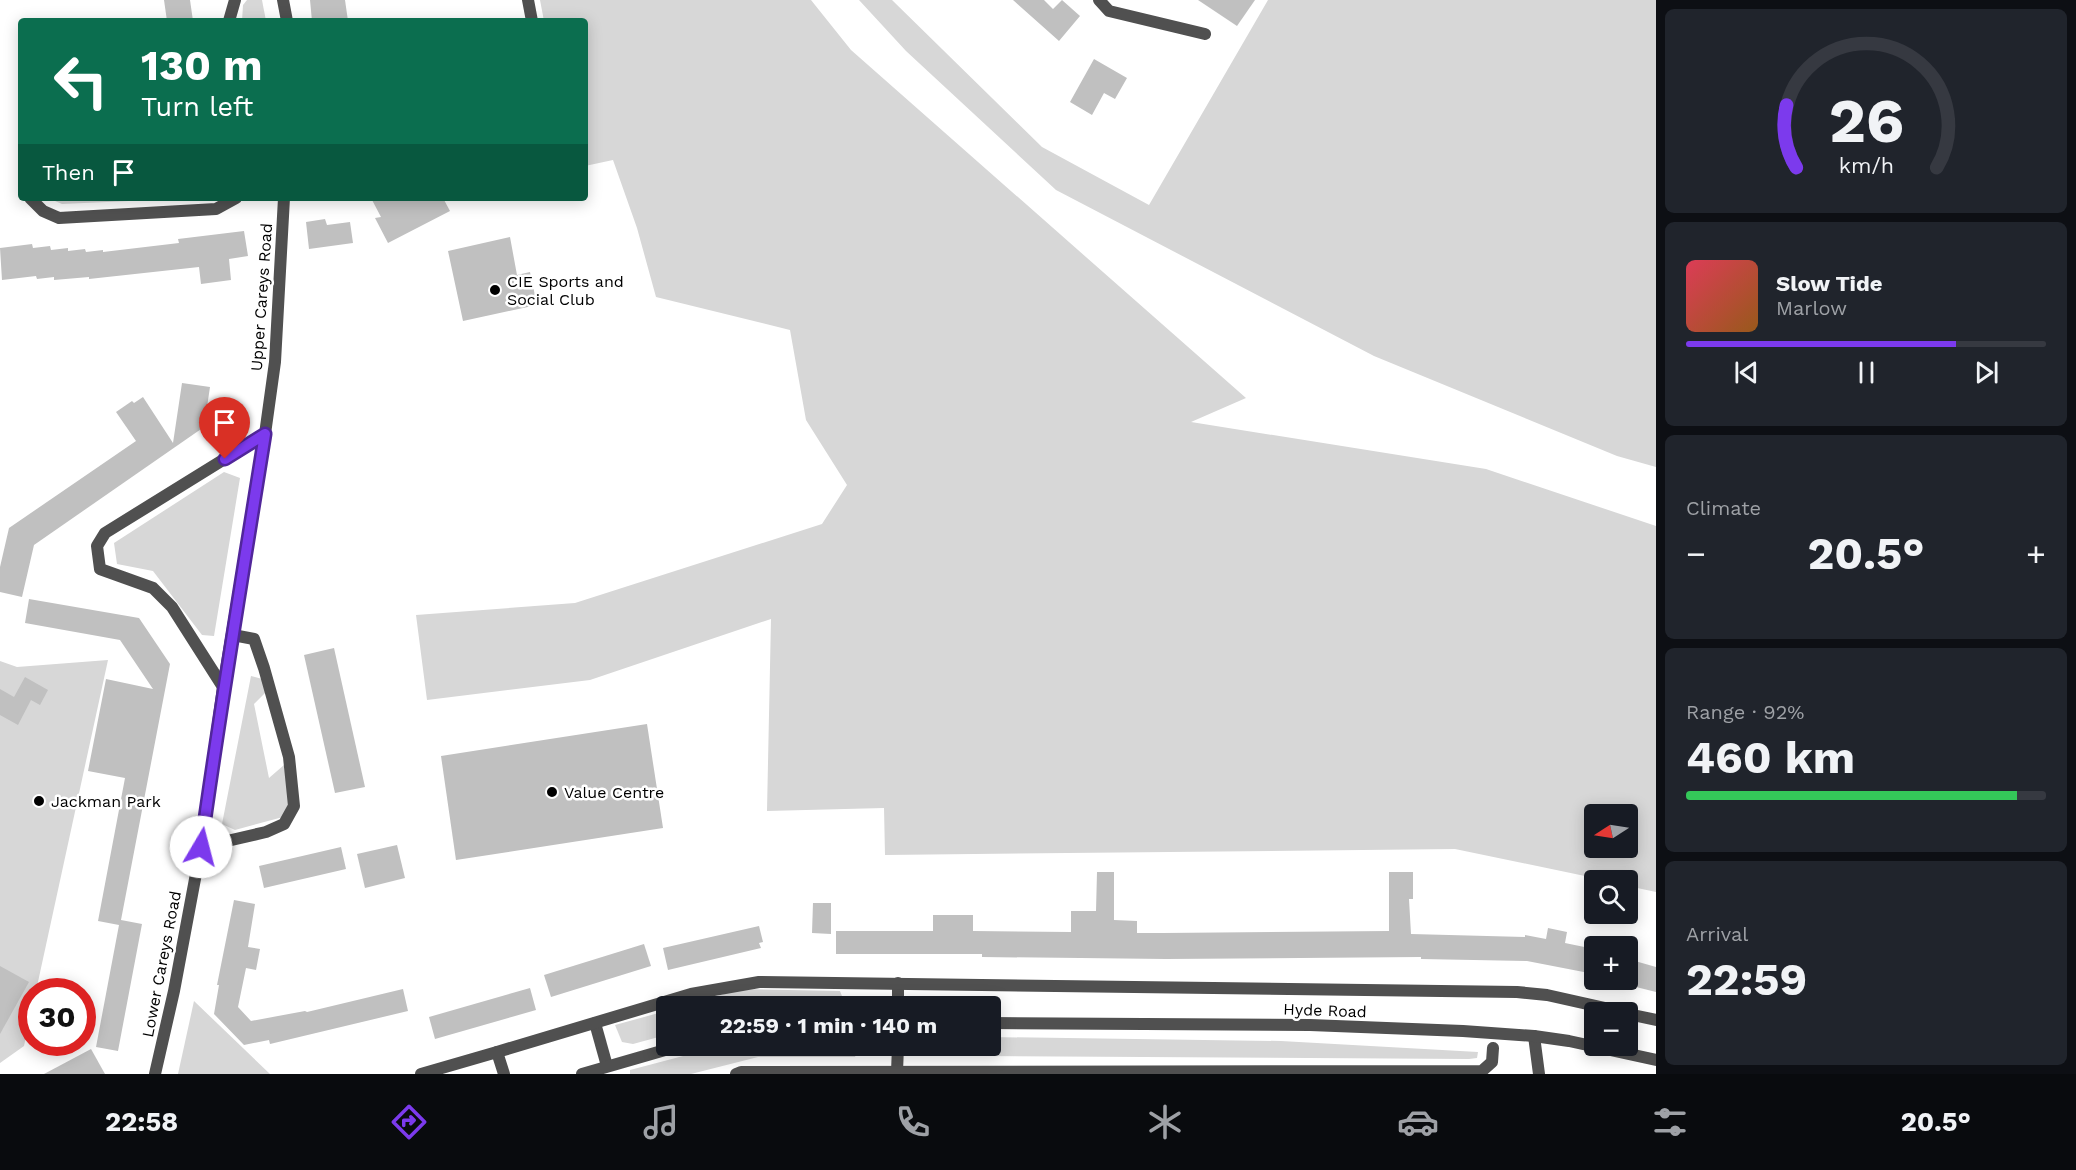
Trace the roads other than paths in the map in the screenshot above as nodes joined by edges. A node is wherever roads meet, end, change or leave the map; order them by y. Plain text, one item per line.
1 (235, 0) edge
2 (284, 0) edge
3 (528, 0) edge
4 (1099, 0) edge
5 (230, 18) edge
6 (287, 18) edge
7 (531, 18) edge
8 (1205, 34) dead end
9 (33, 201) edge
10 (230, 201) edge
11 (284, 201) edge
12 (265, 434) junction
13 (233, 635) junction
14 (223, 687) junction
15 (201, 847) junction
16 (898, 983) junction
17 (898, 996) edge
18 (1584, 1003) edge
19 (1638, 1016) edge
20 (1656, 1020) edge
21 (595, 1023) junction
22 (1001, 1023) edge
23 (1534, 1036) junction
24 (1493, 1048) dead end
25 (497, 1052) junction
26 (656, 1052) edge
27 (898, 1056) edge
28 (1656, 1060) edge
29 (607, 1066) junction
30 (897, 1072) junction
31 (155, 1074) edge
32 (421, 1074) edge
33 (504, 1074) edge
34 (582, 1074) edge
35 (736, 1074) edge
36 (1539, 1074) edge

1 - 5 street
2 - 6 street
3 - 7 street
4 - 8 street
9 - 10 street
11 - 12 street, Upper Careys Road
12 - 13 street, Lower Careys Road
12 - 14 street
13 - 14 street, Lower Careys Road
13 - 15 street
14 - 15 street, Lower Careys Road
15 - 31 street, Lower Careys Road
16 - 17 street
16 - 18 street
16 - 21 street
19 - 20 street
21 - 25 street
21 - 29 street
22 - 23 street, Hyde Road
23 - 28 street, Hyde Road
23 - 36 street
24 - 30 street
25 - 32 street
25 - 33 street
26 - 29 street
27 - 30 street
29 - 34 street
30 - 35 street

